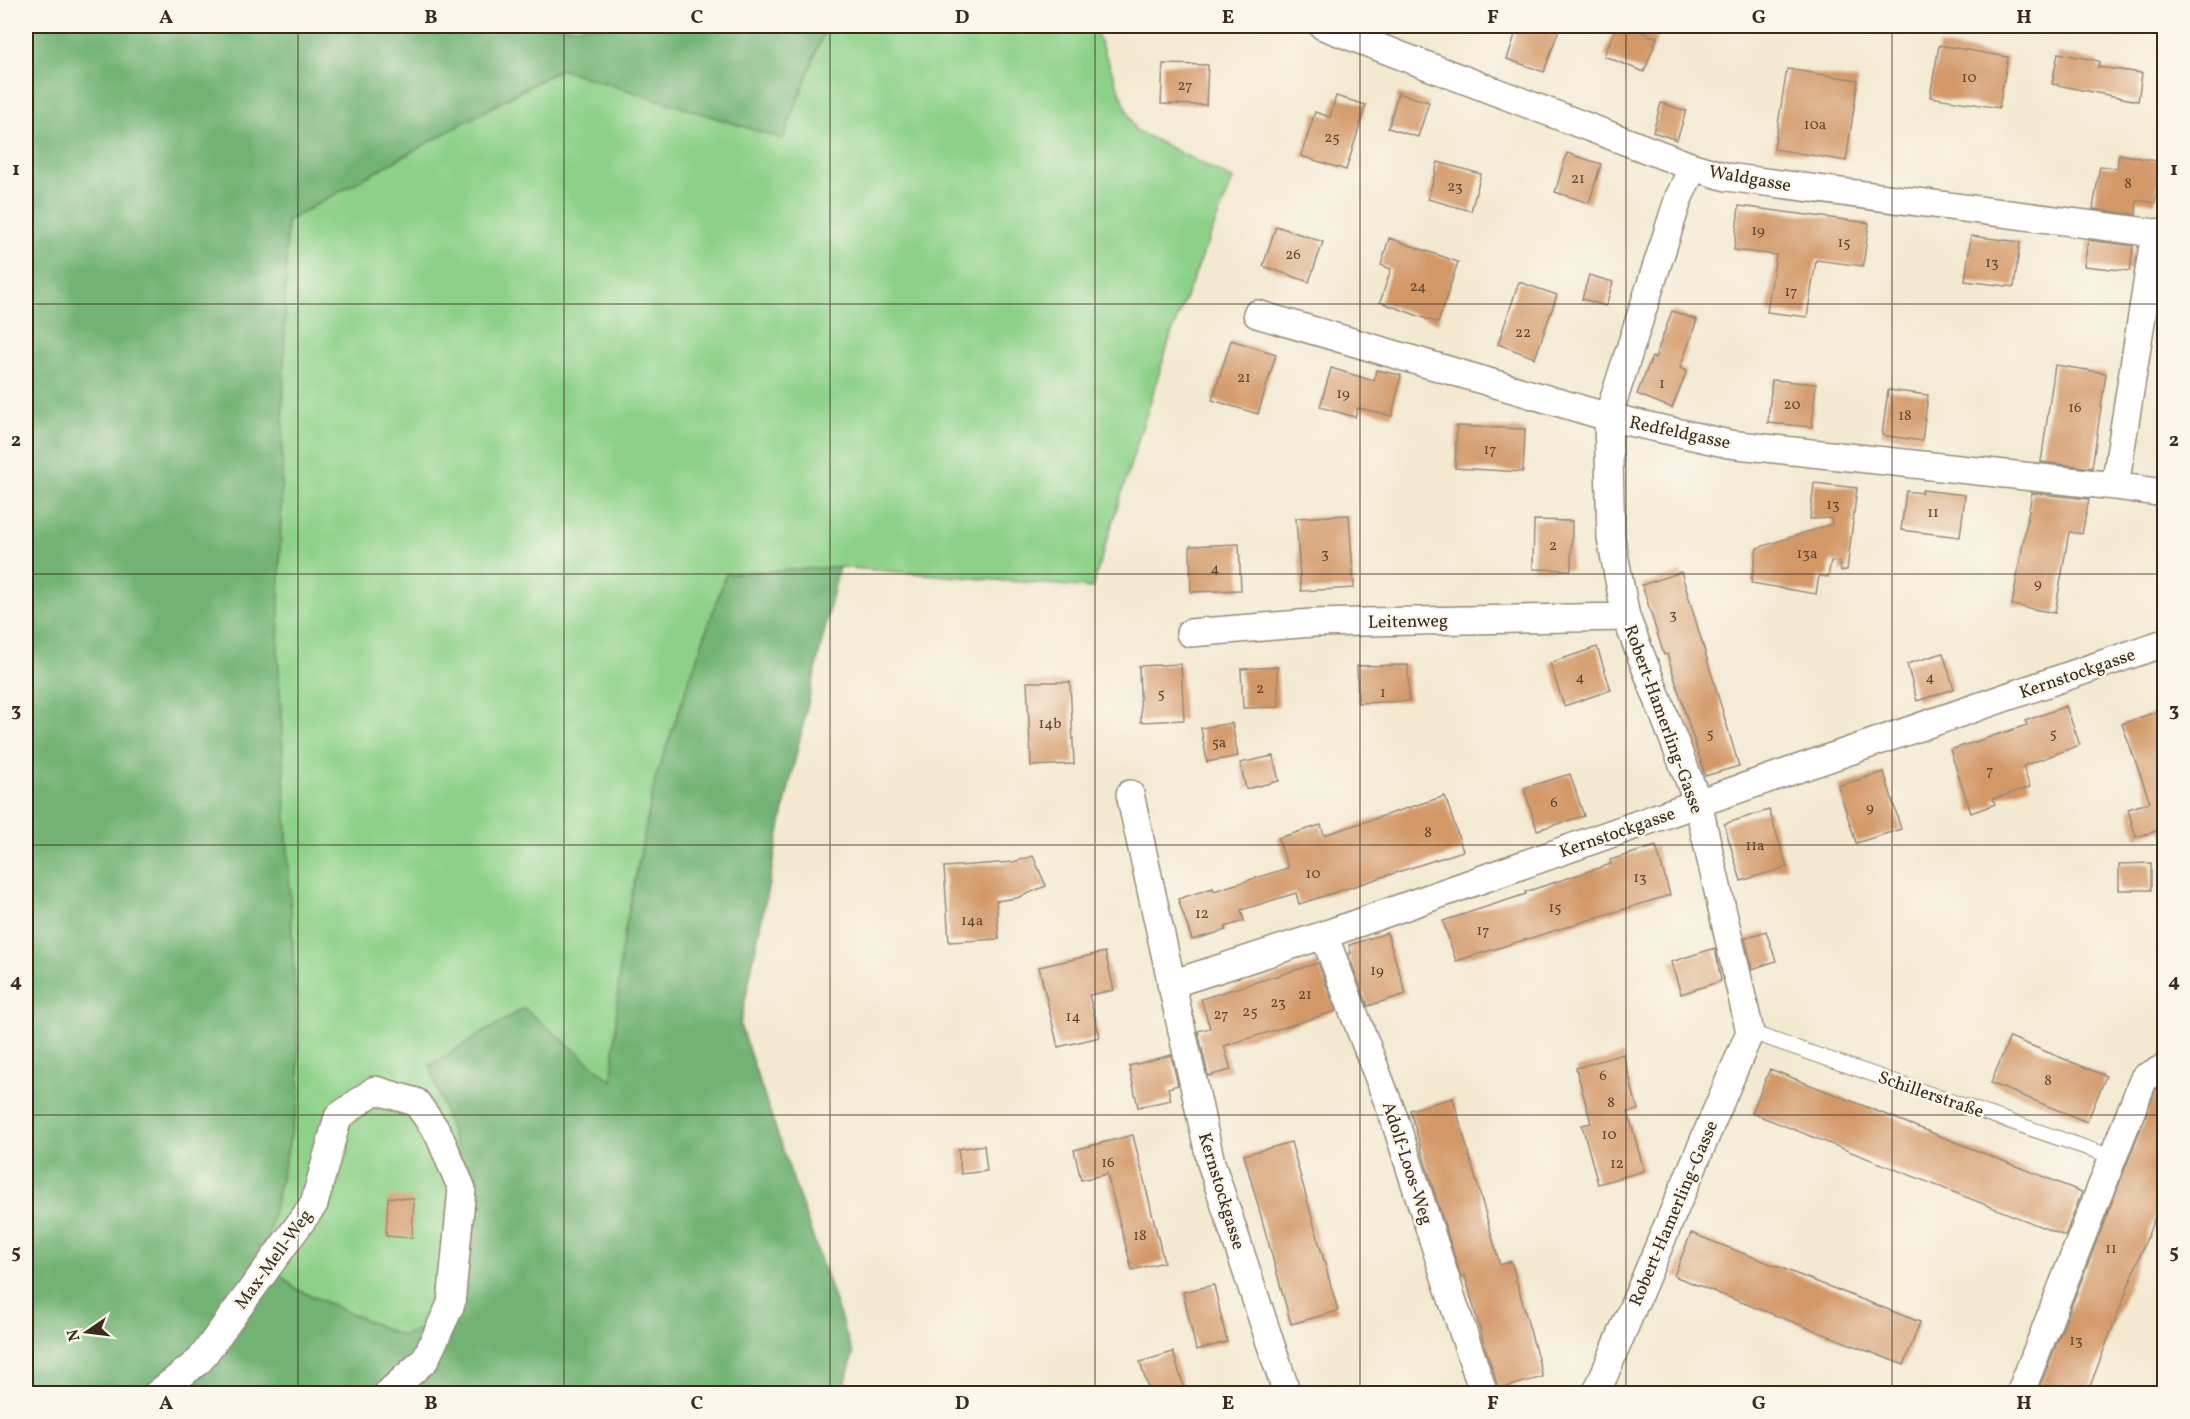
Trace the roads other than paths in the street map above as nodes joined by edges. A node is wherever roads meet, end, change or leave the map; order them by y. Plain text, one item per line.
1 (1323, 26) edge
2 (1693, 167) junction
3 (2160, 232) edge
4 (1257, 314) dead end
5 (1608, 417) junction
6 (2115, 486) junction
7 (2164, 493) edge
8 (1626, 617) junction
9 (1190, 633) dead end
10 (2164, 643) edge
11 (1130, 794) dead end
12 (1698, 803) junction
13 (1324, 935) junction
14 (1172, 984) junction
15 (1750, 1032) junction
16 (2164, 1068) edge
17 (2113, 1157) junction
18 (157, 1394) edge
19 (387, 1394) edge
20 (1287, 1394) edge
21 (1484, 1394) edge
22 (1596, 1394) edge
23 (2019, 1394) edge

1 - 2 street, Waldgasse
2 - 3 street, Waldgasse
2 - 5 street, Robert-Hamerling-Gasse
3 - 6 street
4 - 5 street, Redfeldgasse
5 - 6 street, Redfeldgasse
5 - 8 street, Robert-Hamerling-Gasse
6 - 7 street, Redfeldgasse
8 - 9 street, Leitenweg
8 - 12 street, Robert-Hamerling-Gasse
10 - 12 street, Kernstockgasse
11 - 14 street, Kernstockgasse
12 - 13 street, Kernstockgasse
12 - 15 street, Robert-Hamerling-Gasse
13 - 14 street, Kernstockgasse
13 - 21 street, Adolf-Loos-Weg
14 - 20 street, Kernstockgasse
15 - 17 lane, Schillerstraße
15 - 22 street, Robert-Hamerling-Gasse
16 - 17 street
17 - 23 street
18 - 19 street, Max-Mell-Weg

